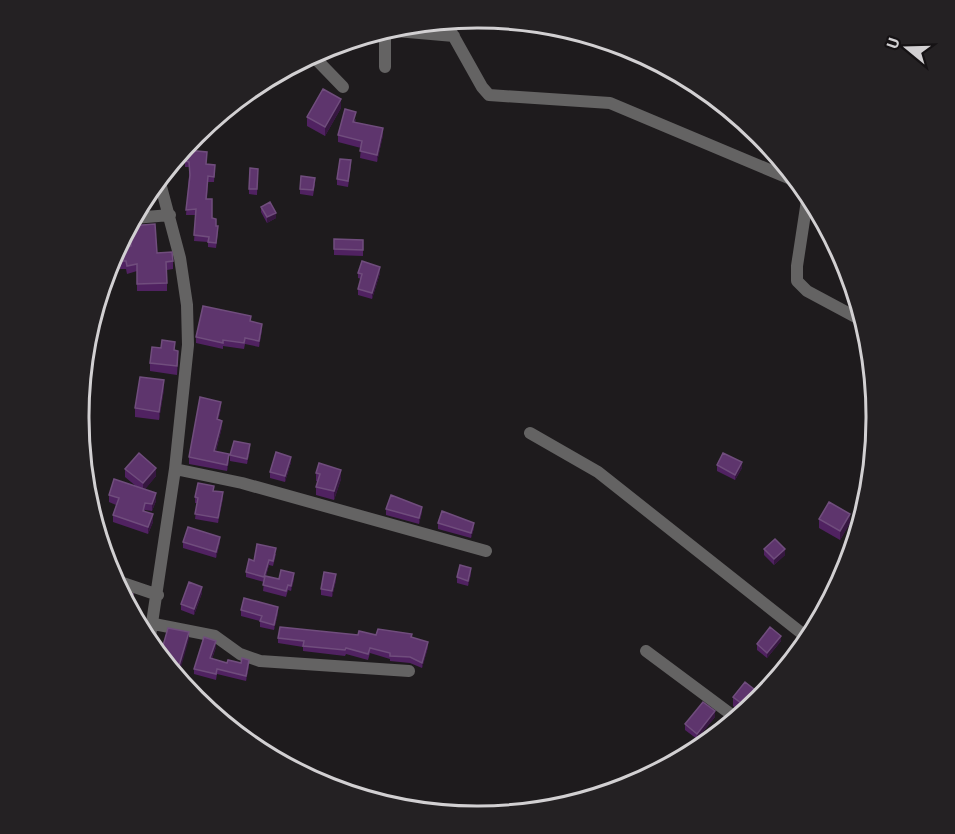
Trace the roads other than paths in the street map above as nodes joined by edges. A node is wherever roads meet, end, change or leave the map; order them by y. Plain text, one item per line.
1 (450, 29) edge
2 (420, 33) edge
3 (454, 36) junction
4 (385, 40) edge
5 (319, 63) edge
6 (385, 67) dead end
7 (343, 87) dead end
8 (782, 175) edge
9 (162, 190) edge
10 (806, 209) edge
11 (170, 215) junction
12 (144, 217) edge
13 (853, 316) edge
14 (530, 433) dead end
15 (175, 469) junction
16 (486, 551) dead end
17 (127, 584) edge
18 (158, 595) junction
19 (154, 624) junction
20 (152, 630) edge
21 (801, 633) edge
22 (646, 651) dead end
23 (409, 671) dead end
24 (729, 713) edge

1 - 3 street
2 - 3 street
3 - 8 street
4 - 6 street
5 - 7 street
9 - 11 street
10 - 13 street
11 - 12 street
11 - 15 street
14 - 21 street
15 - 16 street
15 - 18 street
17 - 18 street
18 - 19 street
19 - 20 street
19 - 23 street
22 - 24 street

